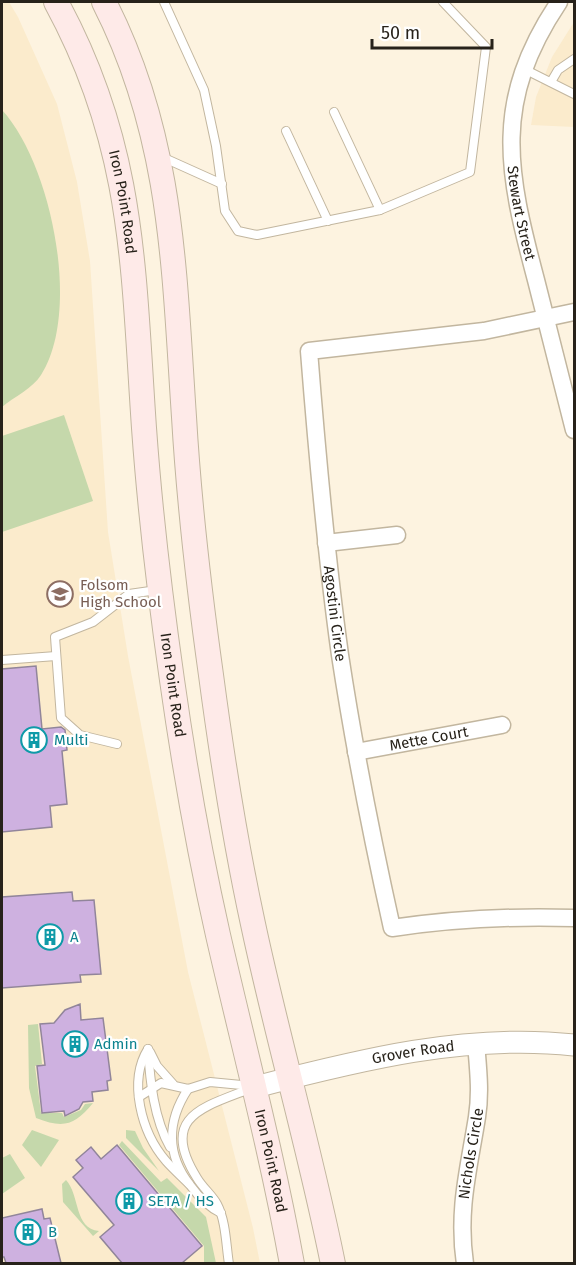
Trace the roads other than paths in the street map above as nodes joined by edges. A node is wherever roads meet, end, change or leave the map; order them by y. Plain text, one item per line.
1 (56, 2) edge
2 (104, 2) edge
3 (164, 2) edge
4 (442, 2) edge
5 (559, 2) edge
6 (574, 59) edge
7 (524, 69) junction
8 (551, 82) junction
9 (574, 94) edge
10 (334, 112) dead end
11 (286, 131) dead end
12 (158, 156) junction
13 (222, 184) junction
14 (380, 210) junction
15 (328, 220) junction
16 (574, 312) edge
17 (545, 318) junction
18 (574, 430) edge
19 (397, 535) dead end
20 (326, 543) junction
21 (160, 590) junction
22 (56, 656) junction
23 (2, 660) edge
24 (502, 725) dead end
25 (117, 744) dead end
26 (356, 752) junction
27 (574, 918) edge
28 (476, 1043) junction
29 (574, 1045) edge
30 (148, 1049) junction
31 (290, 1078) junction
32 (173, 1084) junction
33 (153, 1086) junction
34 (255, 1087) junction
35 (188, 1089) junction
36 (139, 1097) junction
37 (171, 1148) junction
38 (189, 1184) junction
39 (221, 1213) junction
40 (229, 1263) edge
41 (292, 1263) edge
42 (333, 1263) edge
43 (465, 1263) edge

1 - 21 main road, Iron Point Road
2 - 12 main road
3 - 13 lane
4 - 14 lane
5 - 7 street, Stewart Street
6 - 8 lane
7 - 8 lane
7 - 17 street, Stewart Street
8 - 9 lane
10 - 14 lane
11 - 15 lane
12 - 13 lane
12 - 31 main road
13 - 15 lane
14 - 15 lane
16 - 17 street
17 - 18 street, Stewart Street
17 - 20 street, Agostini Circle
19 - 20 street
20 - 26 street, Agostini Circle
21 - 22 lane
21 - 34 main road, Iron Point Road
22 - 23 lane
22 - 25 lane
24 - 26 street, Mette Court
26 - 27 street, Agostini Circle
28 - 29 street, Grover Road
28 - 31 street, Grover Road
28 - 43 street, Nichols Circle
30 - 32 lane
30 - 33 lane
30 - 36 lane
31 - 34 street, Grover Road
31 - 42 main road
32 - 33 lane
32 - 35 lane
33 - 36 lane
33 - 37 lane
34 - 35 lane
34 - 39 lane
34 - 41 main road, Iron Point Road
35 - 37 lane
36 - 38 lane
37 - 38 lane
38 - 39 lane
39 - 40 lane

